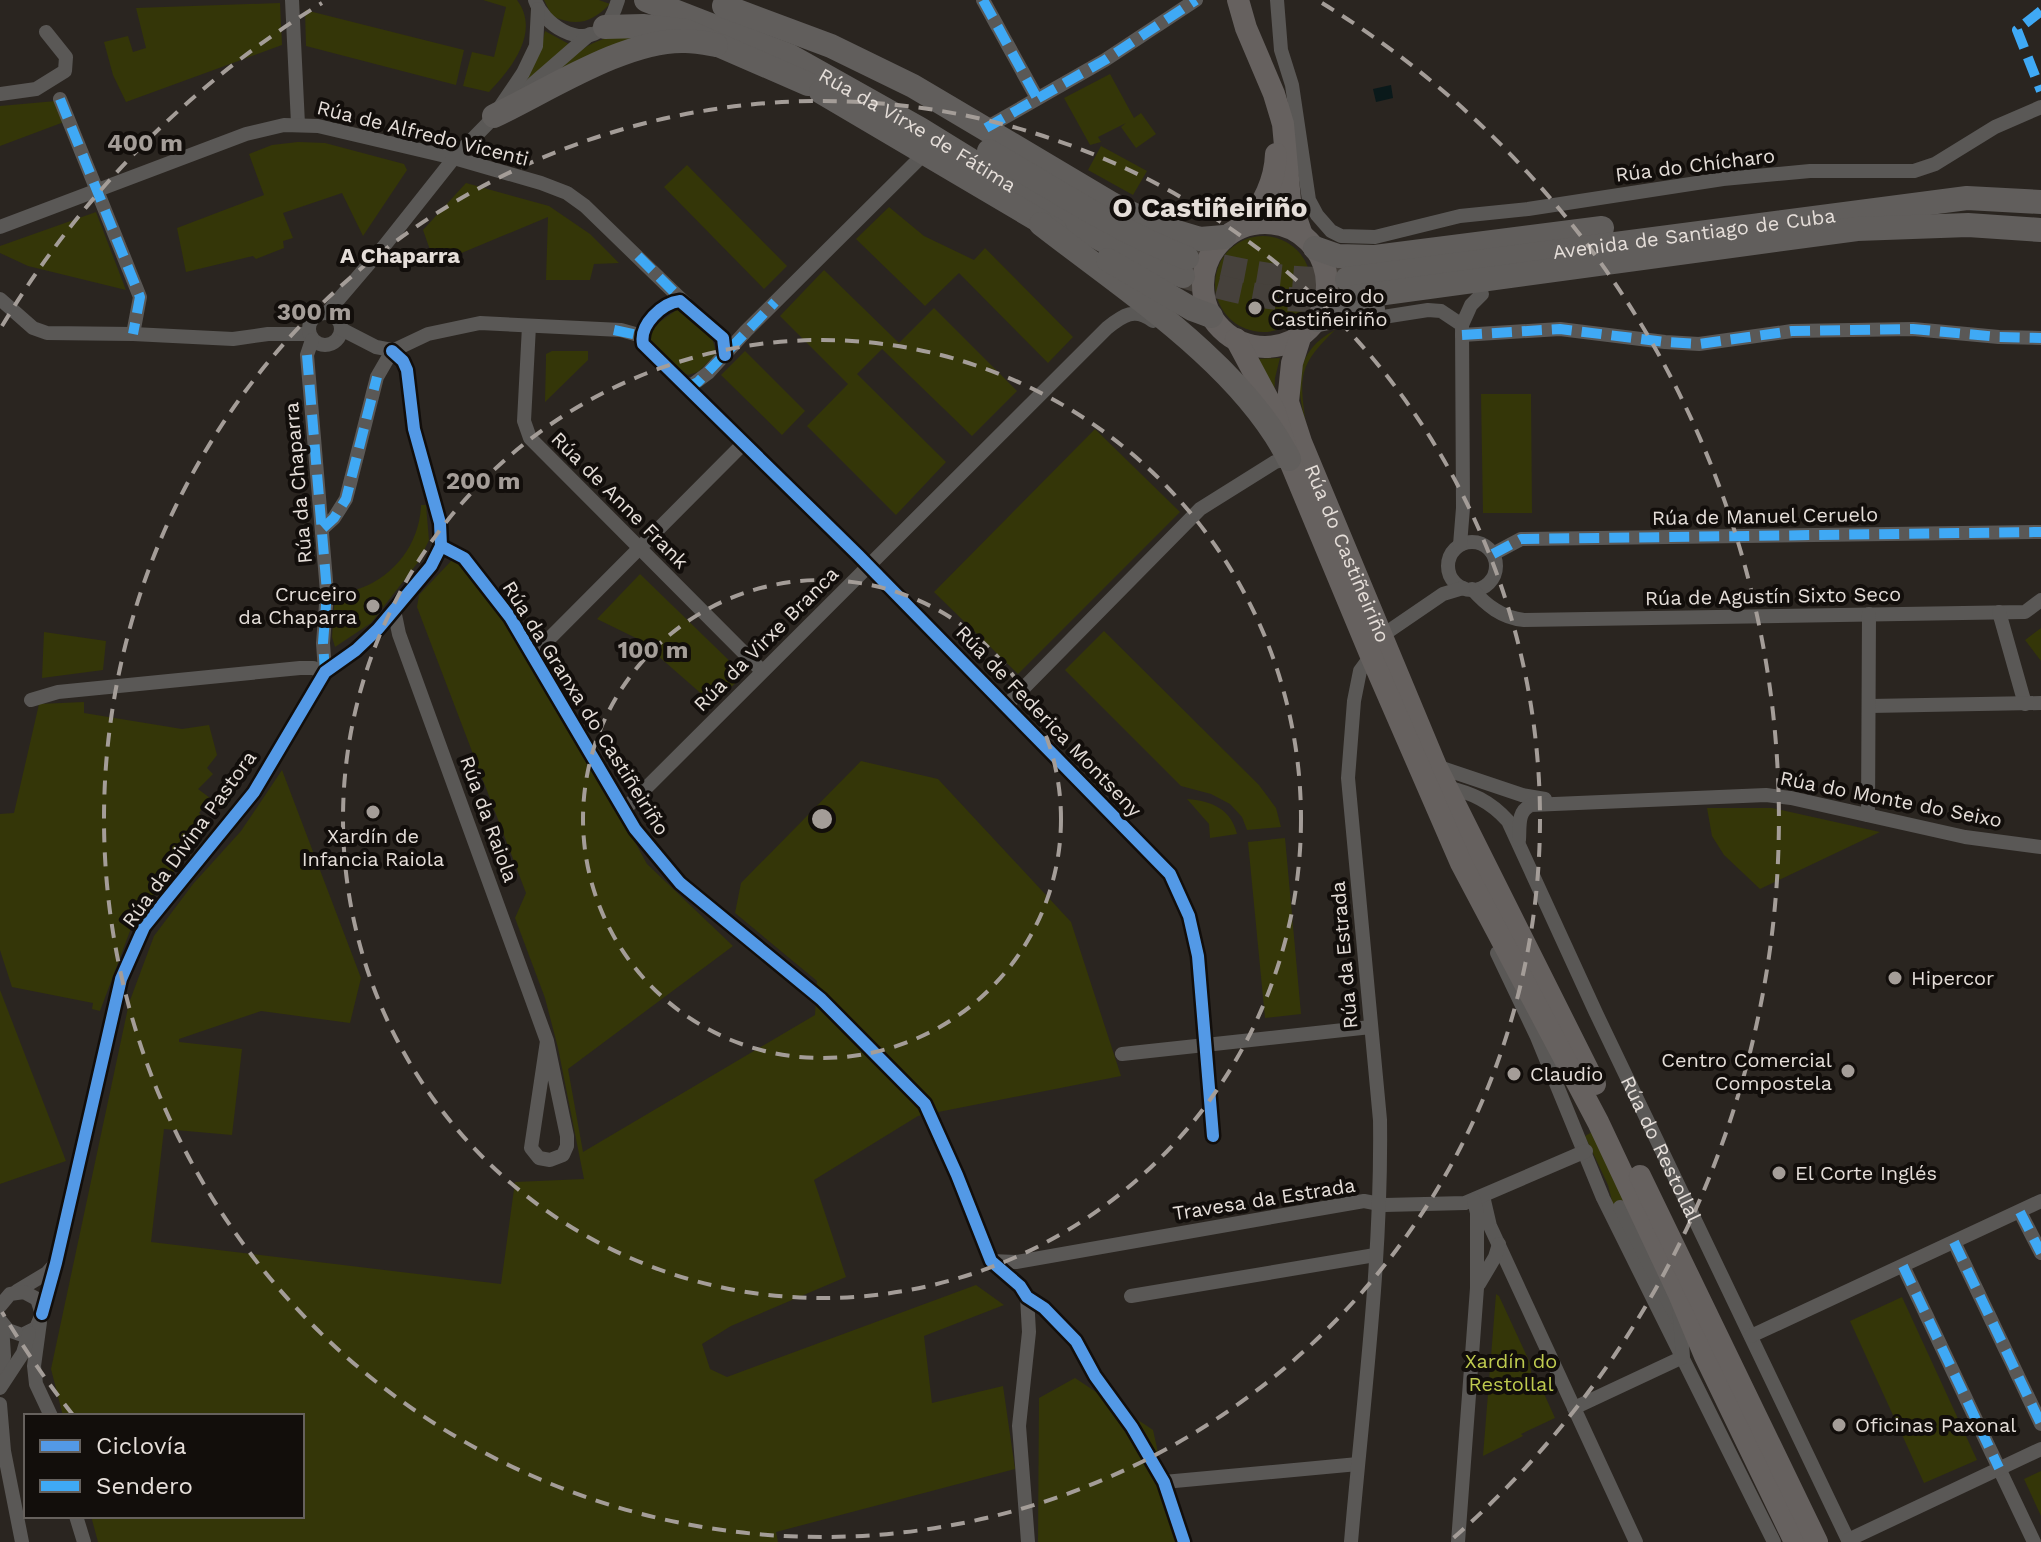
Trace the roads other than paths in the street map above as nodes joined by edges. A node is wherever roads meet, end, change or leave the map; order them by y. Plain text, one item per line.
1 (292, 0) edge
2 (618, 0) edge
3 (751, 0) edge
4 (983, 0) edge
5 (1196, 0) edge
6 (1227, 0) edge
7 (1238, 0) edge
8 (1277, 0) edge
9 (654, 3) edge
10 (537, 5) edge
11 (716, 19) edge
12 (598, 30) junction
13 (46, 32) dead end
14 (831, 46) junction
15 (0, 94) edge
16 (1037, 98) junction
17 (60, 99) dead end
18 (2041, 107) edge
19 (494, 116) junction
20 (298, 124) junction
21 (986, 128) junction
22 (925, 153) junction
23 (454, 158) junction
24 (98, 190) junction
25 (1967, 198) junction
26 (2041, 202) edge
27 (1033, 217) junction
28 (1247, 225) junction
29 (0, 227) edge
30 (1929, 227) junction
31 (2041, 230) edge
32 (1224, 237) junction
33 (1308, 242) junction
34 (1185, 267) tunnel mouth
35 (1109, 277) junction
36 (1482, 294) junction
37 (677, 298) junction
38 (0, 299) edge
39 (1211, 316) junction
40 (331, 325) junction
41 (529, 326) junction
42 (1107, 328) junction
43 (1308, 330) junction
44 (1462, 330) junction
45 (644, 331) junction
46 (133, 334) junction
47 (268, 334) junction
48 (310, 337) junction
49 (2041, 338) edge
50 (1236, 339) junction
51 (725, 347) junction
52 (392, 351) junction
53 (1232, 382) junction
54 (691, 383) junction
55 (744, 443) junction
56 (1289, 459) junction
57 (1463, 508) junction
58 (323, 528) junction
59 (2041, 532) edge
60 (1479, 543) junction
61 (1460, 545) junction
62 (441, 546) junction
63 (639, 547) junction
64 (1493, 554) junction
65 (868, 566) junction
66 (1450, 575) junction
67 (1491, 580) junction
68 (1467, 589) junction
69 (1443, 594) junction
70 (2041, 600) edge
71 (394, 610) junction
72 (1999, 612) junction
73 (1503, 613) junction
74 (1869, 614) junction
75 (1383, 635) junction
76 (533, 655) junction
77 (1371, 656) junction
78 (762, 671) junction
79 (325, 672) junction
80 (31, 700) dead end
81 (2041, 703) edge
82 (2025, 704) junction
83 (1006, 706) junction
84 (1870, 706) junction
85 (1436, 766) junction
86 (1446, 787) junction
87 (1589, 802) junction
88 (624, 810) junction
89 (1868, 815) junction
90 (1519, 843) junction
91 (2041, 847) edge
92 (1461, 863) junction
93 (1371, 1027) junction
94 (547, 1041) junction
95 (1205, 1045) junction
96 (1122, 1054) dead end
97 (1213, 1136) dead end
98 (1586, 1151) junction
99 (1479, 1198) junction
100 (2041, 1203) edge
101 (1378, 1204) junction
102 (1620, 1207) dead end
103 (2020, 1212) junction
104 (1954, 1242) junction
105 (1499, 1244) junction
106 (2041, 1253) edge
107 (1375, 1255) junction
108 (991, 1261) junction
109 (56, 1263) junction
110 (1903, 1266) junction
111 (1485, 1272) junction
112 (1516, 1280) junction
113 (1477, 1288) junction
114 (9, 1293) edge
115 (1679, 1294) junction
116 (1131, 1296) dead end
117 (1027, 1297) junction
118 (0, 1306) edge
119 (1, 1322) edge
120 (37, 1323) junction
121 (1680, 1323) junction
122 (1751, 1336) junction
123 (1700, 1360) junction
124 (2, 1384) edge
125 (36, 1384) junction
126 (1706, 1402) junction
127 (0, 1404) edge
128 (1574, 1408) junction
129 (50, 1414) edge
130 (1737, 1423) junction
131 (2041, 1424) edge
132 (2041, 1449) edge
133 (1358, 1464) junction
134 (1999, 1468) junction
135 (1164, 1482) junction
136 (77, 1518) edge
137 (1849, 1541) edge
138 (22, 1542) edge
139 (84, 1542) edge
140 (1028, 1542) edge
141 (1184, 1542) edge
142 (1351, 1542) edge
143 (1458, 1542) edge
144 (1636, 1542) edge
145 (1774, 1542) edge
146 (1795, 1542) edge
147 (1817, 1542) edge
148 (2034, 1542) edge

1 - 20 street
2 - 12 street
3 - 14 highway
4 - 16 street
5 - 16 street
6 - 28 main road
7 - 33 main road, Rúa do Castiñeiriño
8 - 18 street, Rúa do Chícharo
9 - 11 highway, Rúa da Virxe de Fátima
10 - 12 street
10 - 19 street
11 - 12 highway
11 - 14 highway
11 - 19 highway
11 - 22 highway
11 - 34 highway, Rúa da Virxe de Fátima
12 - 19 street
13 - 15 street
14 - 21 highway
16 - 21 street
17 - 24 street
19 - 23 street
20 - 23 street, Rúa de Alfredo Vicenti
20 - 24 street, Rúa de Alfredo Vicenti
21 - 32 highway
22 - 27 highway
22 - 51 street
23 - 37 street, Rúa de Alfredo Vicenti
23 - 40 street
24 - 29 street, Rúa de Alfredo Vicenti
24 - 46 street
25 - 26 highway, Avenida de Santiago de Cuba
25 - 30 highway, Avenida de Santiago de Cuba
25 - 33 highway
27 - 35 highway
27 - 39 highway
28 - 32 main road
28 - 33 main road
30 - 31 highway, Avenida de Santiago de Cuba
30 - 36 highway
32 - 39 main road
33 - 43 main road, Rúa do Castiñeiriño
35 - 42 street, Rúa da Virxe Branca
35 - 53 highway
36 - 43 highway
36 - 44 street
37 - 45 street
37 - 51 street, Rúa de Alfredo Vicenti
38 - 46 street
39 - 50 main road, Rúa do Castiñeiriño
40 - 47 street
40 - 48 street, Rúa da Chaparra
40 - 48 street
40 - 52 street
41 - 45 street
41 - 52 street
41 - 63 street, Rúa de Anne Frank
42 - 53 street, Rúa da Virxe Branca
42 - 65 street, Rúa da Virxe Branca
43 - 44 street
43 - 50 main road
43 - 75 main road, Rúa do Castiñeiriño
44 - 49 street
44 - 57 street
45 - 54 street, Rúa de Federica Montseny
46 - 47 street
47 - 48 street
48 - 58 street, Rúa da Chaparra
50 - 56 main road, Rúa do Castiñeiriño
51 - 54 street
52 - 58 street
52 - 62 street
53 - 56 highway
54 - 55 street, Rúa de Federica Montseny
55 - 63 street
55 - 65 street, Rúa de Federica Montseny
56 - 77 main road, Rúa do Castiñeiriño
56 - 83 street
57 - 60 street
57 - 61 street
58 - 79 street, Rúa da Chaparra
59 - 64 street, Rúa de Manuel Ceruelo
60 - 61 street
60 - 64 street
61 - 66 street
62 - 71 street, Rúa da Divina Pastora
62 - 76 street, Rúa da Granxa do Castiñeiriño
63 - 76 street
63 - 78 street, Rúa de Anne Frank
64 - 67 street
65 - 78 street, Rúa da Virxe Branca
65 - 83 street, Rúa de Federica Montseny
66 - 68 street
66 - 69 street
67 - 68 street
67 - 73 street
68 - 69 street
68 - 73 street, Rúa de Agustín Sixto Seco
69 - 75 street
70 - 72 street, Rúa de Agustín Sixto Seco
71 - 79 street, Rúa da Divina Pastora
71 - 94 street, Rúa da Raiola
72 - 74 street, Rúa de Agustín Sixto Seco
72 - 82 street
73 - 74 street, Rúa de Agustín Sixto Seco
74 - 84 street
75 - 85 main road, Rúa do Castiñeiriño
76 - 88 street, Rúa da Granxa do Castiñeiriño
77 - 92 main road
77 - 93 street, Rúa da Estrada
78 - 88 street, Rúa da Virxe Branca
79 - 80 street
79 - 109 street, Rúa da Divina Pastora
81 - 82 street
82 - 84 street
83 - 95 street, Rúa de Federica Montseny
84 - 89 street
85 - 86 main road, Rúa do Restollal
85 - 87 street, Rúa do Monte do Seixo
86 - 90 street, Rúa do Restollal
86 - 147 main road, Rúa do Restollal
87 - 89 street, Rúa do Monte do Seixo
87 - 90 street, Rúa do Monte do Seixo
88 - 108 street, Rúa da Granxa do Castiñeiriño
89 - 91 street, Rúa do Monte do Seixo
90 - 122 street, Rúa do Restollal
92 - 98 street
92 - 115 main road
93 - 95 street
93 - 101 street, Rúa da Estrada
94 - 94 street, Rúa da Raiola
95 - 96 street
95 - 97 street, Rúa de Federica Montseny
98 - 99 street, Travesa da Estrada
98 - 123 street
99 - 101 street, Travesa da Estrada
99 - 105 street
99 - 113 street
100 - 103 street
101 - 107 street, Rúa da Estrada
101 - 108 street, Travesa da Estrada
102 - 121 street
103 - 104 street
103 - 106 street
104 - 110 street
104 - 131 street
105 - 111 street
105 - 112 street
107 - 116 street
107 - 133 street, Rúa da Estrada
108 - 117 street
109 - 114 street
109 - 120 street, Rúa da Divina Pastora
110 - 122 street
110 - 134 street
111 - 112 street
111 - 113 street
112 - 128 street
113 - 143 street
114 - 118 street
114 - 120 street
115 - 121 street
115 - 123 main road
117 - 135 street
117 - 140 street
119 - 120 street
119 - 124 street
120 - 124 street
120 - 125 street
121 - 123 street
121 - 123 street
122 - 137 street, Rúa do Restollal
123 - 126 street
123 - 126 street
123 - 128 street
123 - 130 main road
124 - 125 street
125 - 129 street
126 - 130 street
126 - 145 street
127 - 138 street
128 - 144 street
130 - 146 main road
132 - 134 street
133 - 135 street
133 - 142 street, Rúa da Estrada
134 - 137 street
134 - 148 street
135 - 141 street
136 - 139 street

